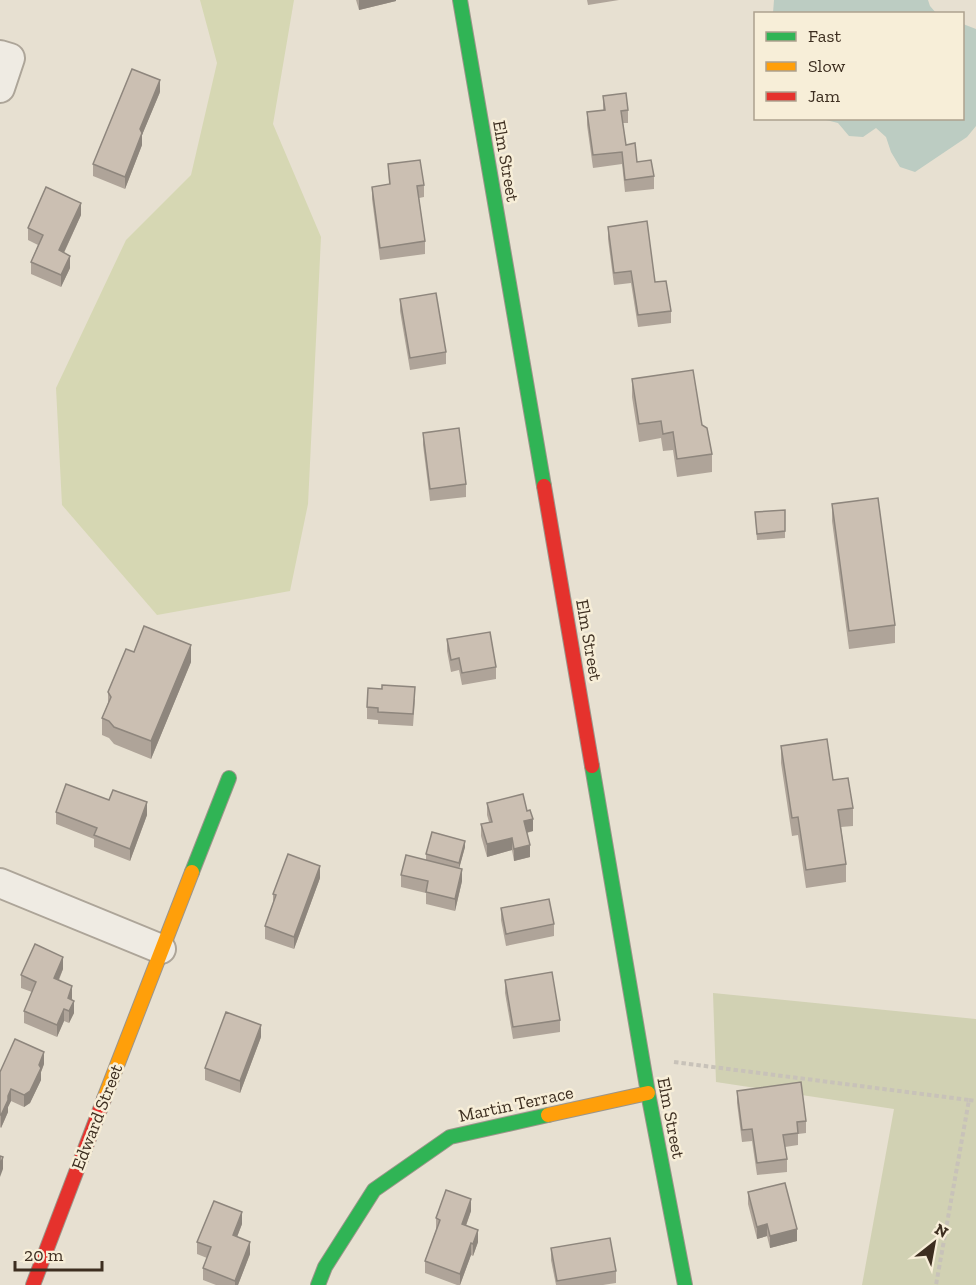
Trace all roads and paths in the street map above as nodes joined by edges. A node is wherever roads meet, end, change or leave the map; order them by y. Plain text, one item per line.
1 (460, 0) edge
2 (5, 57) edge
3 (0, 88) edge
4 (229, 778) dead end
5 (0, 883) edge
6 (161, 949) junction
7 (642, 1058) junction
8 (648, 1093) junction
9 (969, 1100) junction
10 (976, 1101) edge
11 (33, 1285) edge
12 (318, 1285) edge
13 (685, 1285) edge
14 (936, 1285) edge

1 - 7 street, Elm Street
2 - 3 street
4 - 6 street, Edward Street
5 - 6 street
6 - 11 street, Edward Street
7 - 8 street, Elm Street
7 - 9 path
8 - 12 street, Martin Terrace
8 - 13 street, Elm Street
9 - 10 path
9 - 14 path

